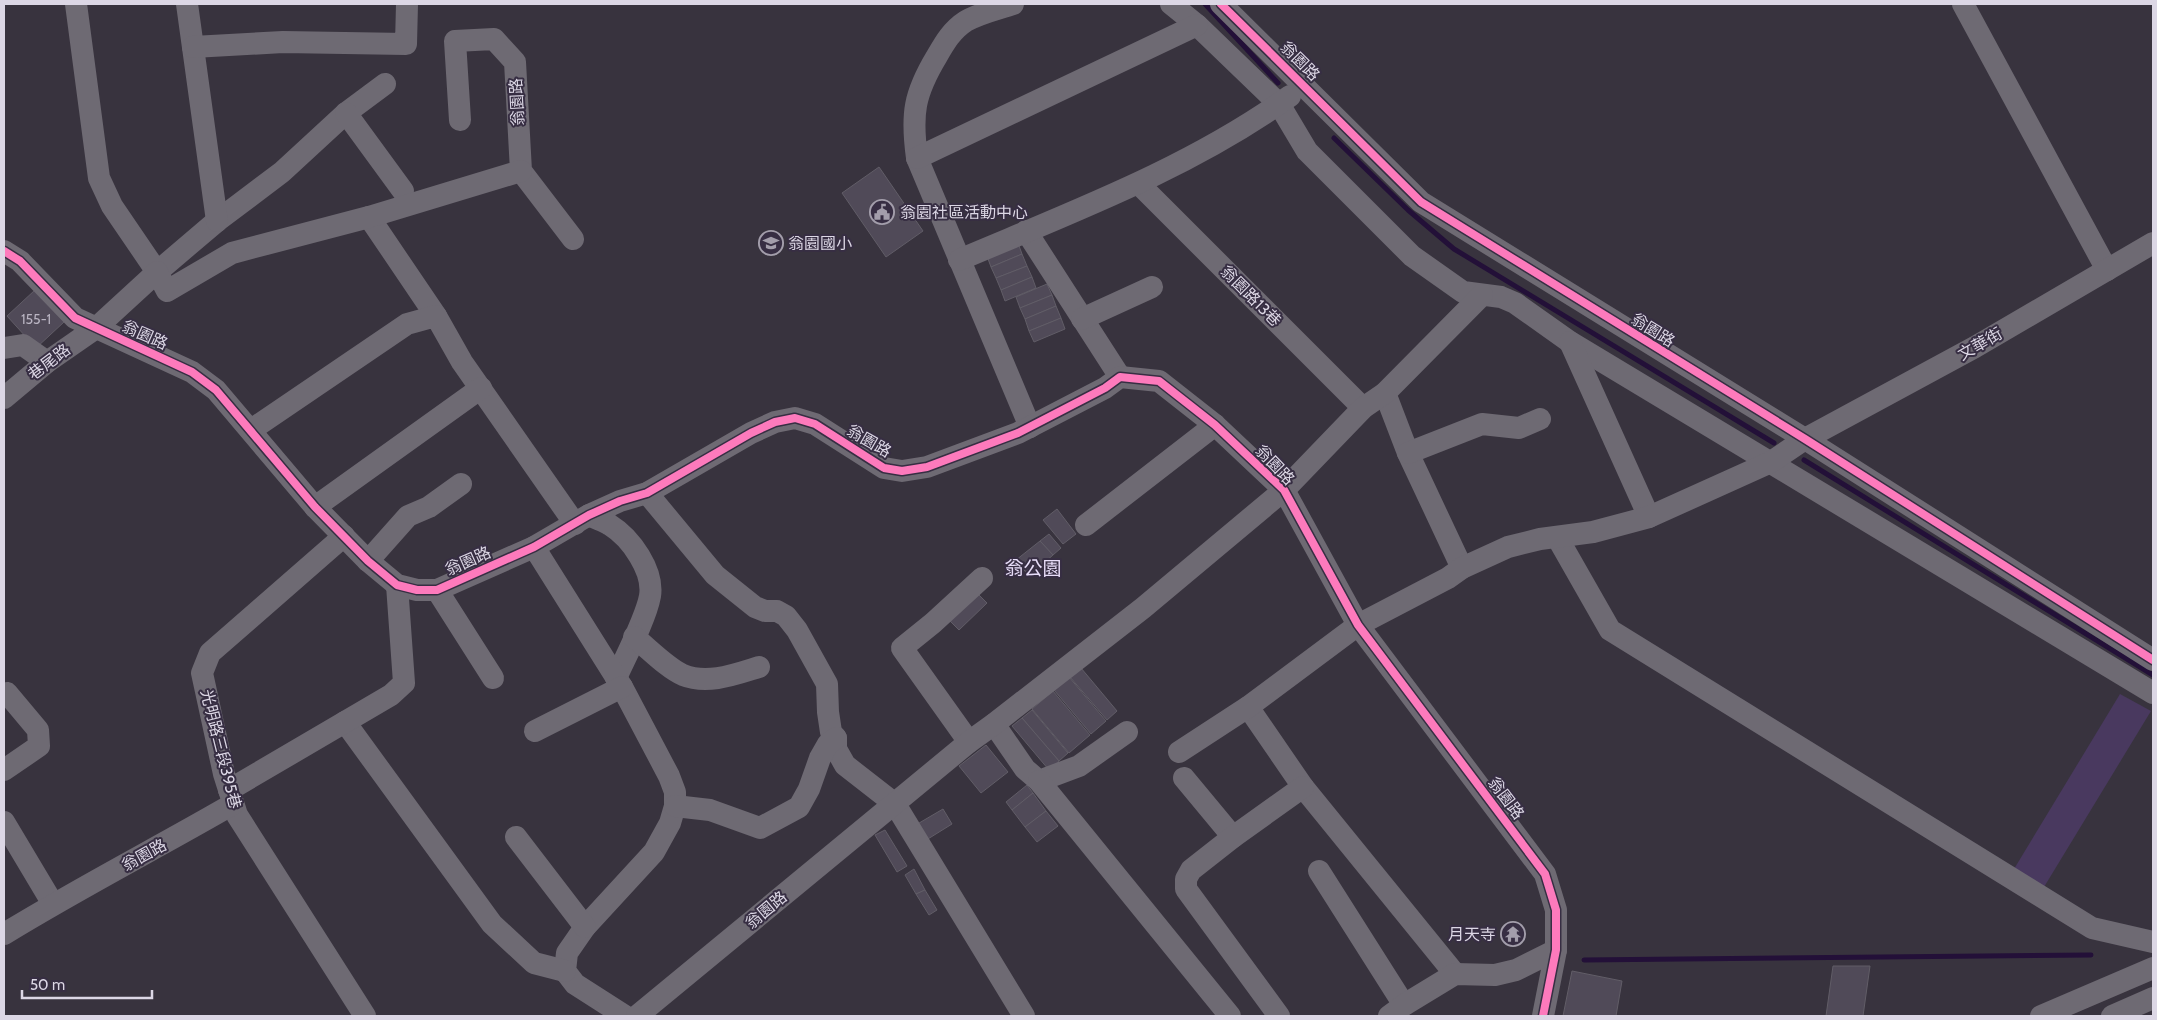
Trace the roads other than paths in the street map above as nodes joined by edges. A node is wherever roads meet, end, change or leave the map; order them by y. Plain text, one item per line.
1 (76, 4) edge
2 (187, 4) edge
3 (407, 4) edge
4 (1013, 4) edge
5 (1170, 4) edge
6 (1964, 4) edge
7 (1228, 5) edge
8 (1197, 25) junction
9 (193, 47) junction
10 (385, 84) dead end
11 (1305, 86) junction
12 (1279, 104) junction
13 (346, 113) junction
14 (460, 120) dead end
15 (916, 158) junction
16 (521, 171) junction
17 (1139, 184) junction
18 (403, 191) dead end
19 (369, 217) junction
20 (217, 221) junction
21 (1026, 231) junction
22 (573, 239) dead end
23 (2153, 243) edge
24 (4, 251) edge
25 (959, 260) junction
26 (2107, 270) junction
27 (157, 272) junction
28 (1152, 287) dead end
29 (1482, 295) junction
30 (436, 316) junction
31 (1082, 319) junction
32 (96, 328) junction
33 (1570, 342) junction
34 (4, 348) edge
35 (47, 362) junction
36 (1120, 377) junction
37 (481, 388) junction
38 (1385, 393) junction
39 (4, 398) edge
40 (1363, 408) junction
41 (1540, 419) dead end
42 (1215, 425) junction
43 (1030, 427) junction
44 (252, 430) junction
45 (1805, 439) junction
46 (1408, 453) junction
47 (1772, 462) junction
48 (461, 484) dead end
49 (1284, 490) junction
50 (647, 493) junction
51 (315, 507) junction
52 (1649, 517) junction
53 (582, 520) junction
54 (1086, 525) dead end
55 (344, 536) junction
56 (1557, 537) junction
57 (534, 547) junction
58 (368, 561) junction
59 (1462, 568) junction
60 (982, 578) dead end
61 (397, 584) junction
62 (437, 590) junction
63 (1358, 624) junction
64 (634, 636) junction
65 (2153, 660) edge
66 (760, 667) dead end
67 (493, 678) dead end
68 (619, 682) junction
69 (2153, 693) edge
70 (4, 695) edge
71 (1248, 707) junction
72 (345, 722) junction
73 (994, 724) junction
74 (535, 731) dead end
75 (1127, 732) dead end
76 (836, 738) junction
77 (969, 742) junction
78 (1179, 752) dead end
79 (4, 770) edge
80 (1184, 778) dead end
81 (1039, 781) junction
82 (1303, 787) junction
83 (231, 797) junction
84 (894, 804) junction
85 (675, 806) junction
86 (4, 822) edge
87 (516, 837) dead end
88 (1233, 837) junction
89 (1319, 871) dead end
90 (54, 904) junction
91 (585, 927) junction
92 (4, 934) edge
93 (2153, 942) edge
94 (1556, 950) junction
95 (2153, 968) edge
96 (565, 971) junction
97 (1455, 974) junction
98 (2153, 998) edge
99 (1396, 1010) edge
100 (365, 1016) edge
101 (625, 1016) edge
102 (637, 1016) edge
103 (1024, 1016) edge
104 (1230, 1016) edge
105 (1279, 1016) edge
106 (1543, 1016) edge
107 (2041, 1016) edge
108 (2112, 1016) edge

1 - 27 street
2 - 9 street
3 - 9 street
4 - 15 street
5 - 8 street
6 - 26 street
7 - 11 street, 翁園路
8 - 12 street
8 - 15 street
9 - 20 street
10 - 13 street, 翁園路
11 - 12 street
11 - 45 street, 翁園路
12 - 17 street
12 - 29 street
13 - 18 street
13 - 20 street, 翁園路
14 - 16 street, 翁園路
15 - 25 street
16 - 19 street
16 - 22 street
17 - 21 street
17 - 40 street, 翁園路13巷
19 - 27 street
19 - 30 street
20 - 27 street, 翁園路
21 - 25 street
21 - 31 street
23 - 26 street, 文華街
24 - 32 street, 翁園路
25 - 43 street
26 - 45 street, 文華街
27 - 32 street, 翁園路
28 - 31 street
29 - 33 street
29 - 38 street, 翁園路
30 - 37 street
30 - 44 street
31 - 36 street
32 - 35 street, 巷尾路
32 - 44 street, 翁園路
33 - 47 street
33 - 52 street
34 - 35 street
35 - 39 street, 巷尾路
36 - 42 street, 翁園路
36 - 43 street, 翁園路
37 - 51 street
37 - 53 street
38 - 40 street, 翁園路
38 - 46 street
40 - 49 street, 翁園路
41 - 46 street
42 - 49 street, 翁園路
42 - 54 street
43 - 50 street, 翁園路
44 - 51 street, 翁園路
45 - 47 street
45 - 65 street, 翁園路
46 - 59 street
47 - 52 street
47 - 69 street
48 - 58 street
49 - 63 street, 翁園路
49 - 73 street, 翁園路
50 - 53 street, 翁園路
50 - 76 street
51 - 55 street, 翁園路
52 - 56 street
53 - 57 street, 翁園路
53 - 64 street
55 - 58 street, 翁園路
55 - 83 street, 光明路三段395巷
56 - 59 street
56 - 93 street
57 - 62 street, 翁園路
57 - 68 street
58 - 61 street, 翁園路
59 - 63 street
60 - 77 street
61 - 62 street, 翁園路
61 - 72 street, 翁園路
62 - 67 street, 翁園路
63 - 71 street
63 - 94 street, 翁園路
64 - 66 street
64 - 68 street
68 - 74 street
68 - 85 street
70 - 79 street
71 - 78 street
71 - 82 street
72 - 83 street, 翁園路
72 - 96 street
73 - 77 street, 翁園路
73 - 81 street
75 - 81 street
76 - 84 street
76 - 85 street
77 - 84 street, 翁園路
80 - 88 street
81 - 104 street
82 - 88 street
82 - 97 street
83 - 90 street, 翁園路
83 - 100 street, 光明路三段395巷
84 - 102 street, 翁園路
84 - 103 street
85 - 91 street
86 - 90 street
87 - 91 street
88 - 105 street
89 - 99 street
90 - 92 street, 翁園路
91 - 96 street
94 - 97 street
94 - 106 street, 翁園路
95 - 107 street
96 - 101 street
97 - 99 street
98 - 108 street

